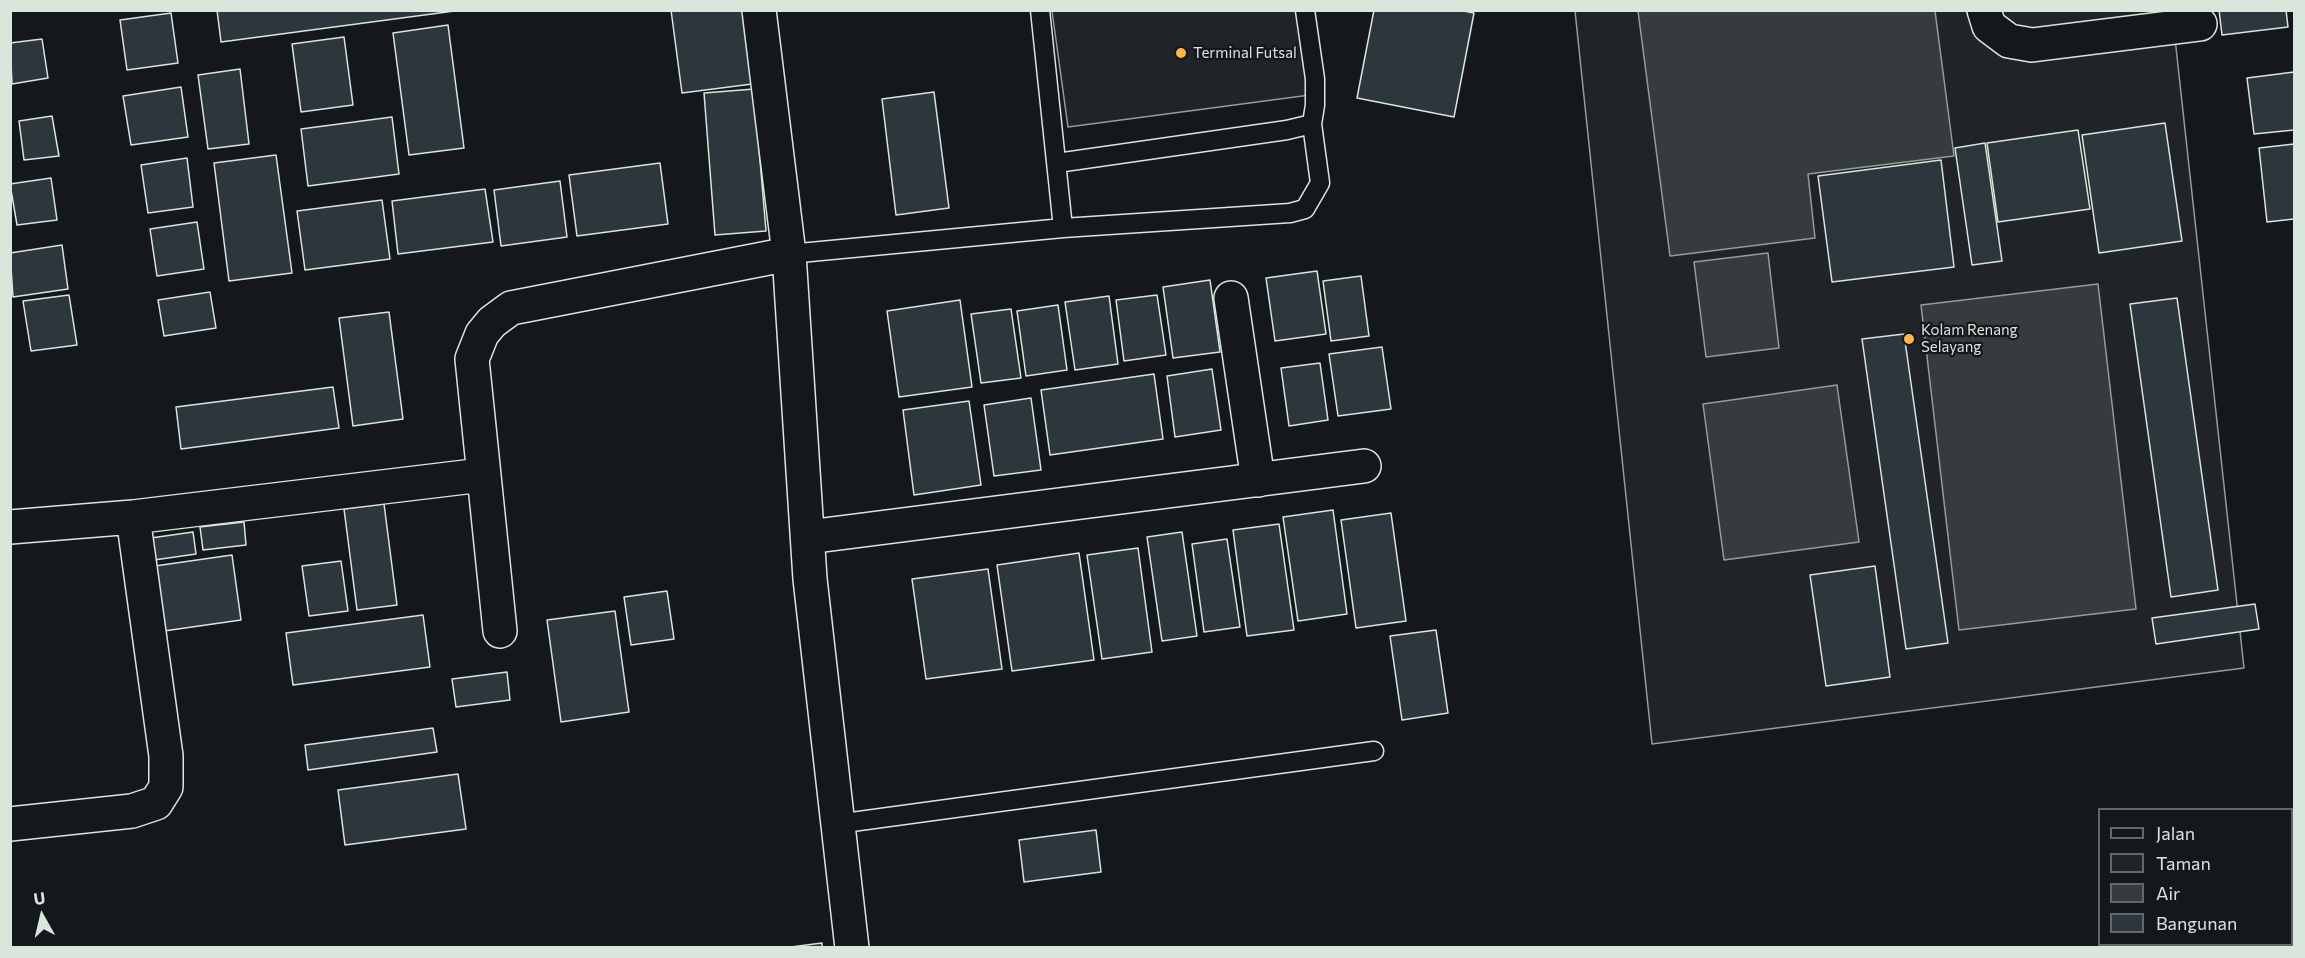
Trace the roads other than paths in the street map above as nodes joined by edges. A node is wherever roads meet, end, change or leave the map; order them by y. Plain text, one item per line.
1 (759, 10) edge
2 (1040, 10) edge
3 (1305, 10) edge
4 (1984, 10) edge
5 (2200, 24) dead end
6 (1311, 124) junction
7 (1057, 163) junction
8 (1063, 228) junction
9 (789, 254) junction
10 (1231, 298) dead end
11 (1364, 466) dead end
12 (482, 475) junction
13 (1258, 480) junction
14 (133, 517) junction
15 (10, 527) edge
16 (808, 537) junction
17 (500, 631) dead end
18 (1374, 751) dead end
19 (10, 824) edge
20 (837, 824) junction
21 (852, 948) edge

1 - 9 street
2 - 7 lane
3 - 6 lane
4 - 5 street
6 - 7 lane
6 - 8 lane
7 - 8 lane
8 - 9 lane
9 - 12 street
9 - 16 street
10 - 13 street
11 - 13 street
12 - 14 street
12 - 17 street
13 - 16 street
14 - 15 street
14 - 19 street
16 - 20 street
18 - 20 lane
20 - 21 street

